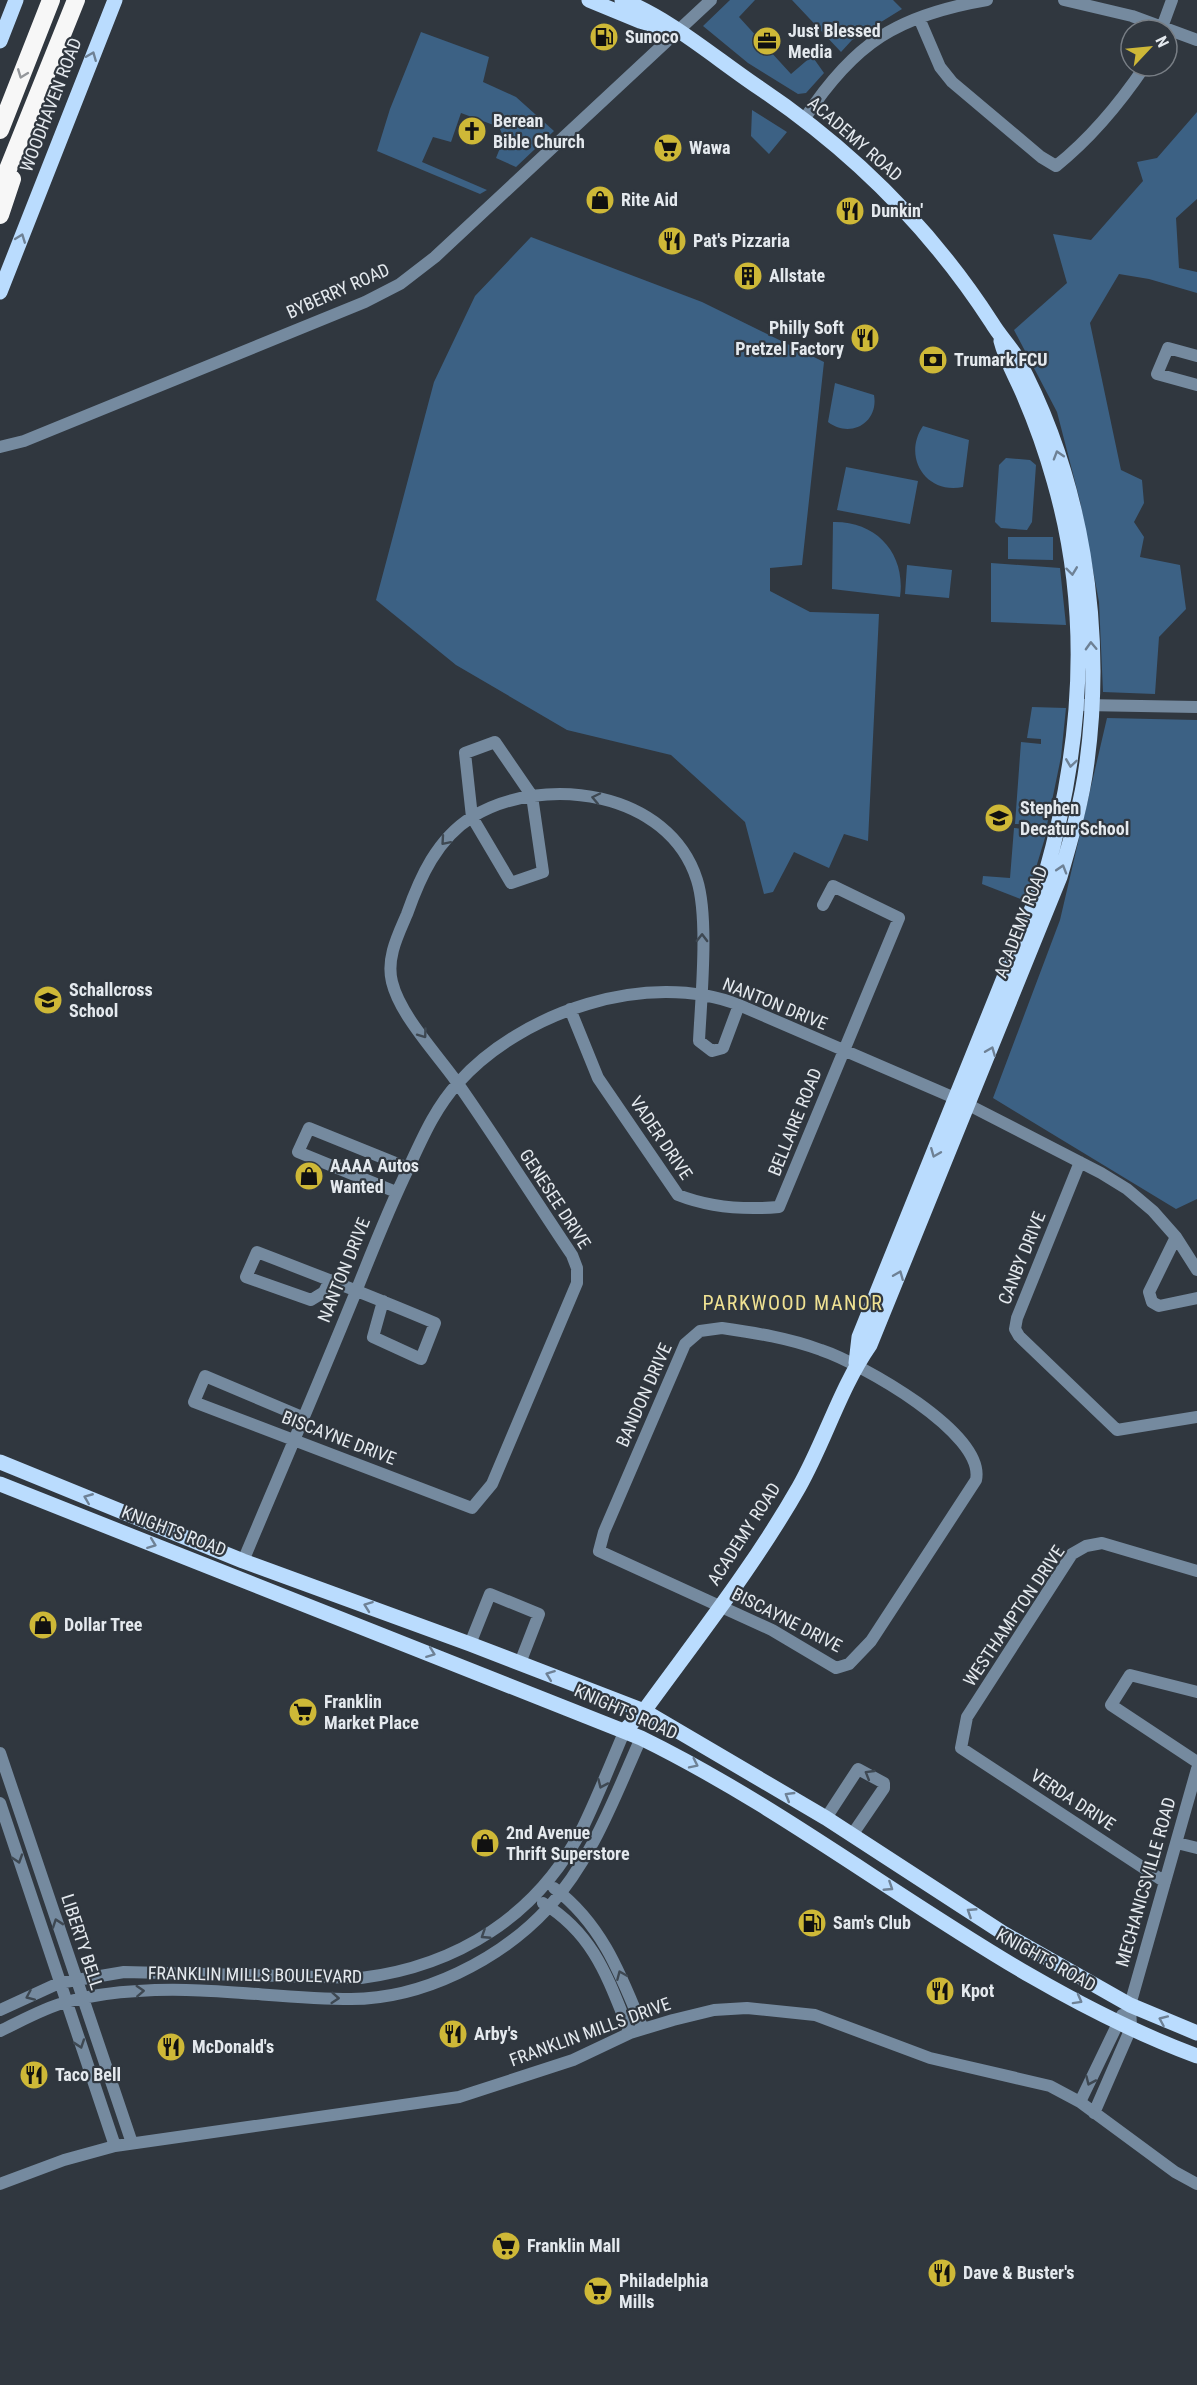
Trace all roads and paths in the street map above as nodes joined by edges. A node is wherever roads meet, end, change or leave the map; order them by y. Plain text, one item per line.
1 (16, 0) edge
2 (51, 0) edge
3 (76, 0) edge
4 (115, 0) edge
5 (589, 0) edge
6 (622, 0) edge
7 (711, 0) edge
8 (987, 0) edge
9 (1064, 0) edge
10 (1172, 0) edge
11 (919, 18) junction
12 (1132, 18) edge
13 (1166, 18) edge
14 (677, 32) junction
15 (1179, 34) edge
16 (1197, 40) edge
17 (0, 42) edge
18 (48, 68) junction
19 (1137, 78) edge
20 (805, 118) junction
21 (0, 130) edge
22 (0, 189) edge
23 (0, 215) edge
24 (0, 292) edge
25 (1000, 336) junction
26 (1197, 356) edge
27 (1197, 385) edge
28 (0, 447) edge
29 (1077, 704) junction
30 (1093, 705) junction
31 (1197, 707) edge
32 (532, 795) junction
33 (472, 818) junction
34 (823, 906) dead end
35 (701, 996) junction
36 (739, 1005) junction
37 (570, 1009) junction
38 (843, 1052) junction
39 (458, 1083) junction
40 (963, 1102) junction
41 (1080, 1162) junction
42 (408, 1168) junction
43 (396, 1192) junction
44 (779, 1207) joint
45 (1176, 1237) junction
46 (1197, 1270) edge
47 (330, 1280) junction
48 (357, 1290) junction
49 (1197, 1298) edge
50 (383, 1301) junction
51 (856, 1366) junction
52 (1197, 1417) edge
53 (302, 1418) junction
54 (294, 1439) junction
55 (1, 1465) edge
56 (977, 1474) joint
57 (0, 1484) edge
58 (467, 1506) joint
59 (599, 1550) joint
60 (243, 1561) junction
61 (1197, 1570) edge
62 (720, 1606) junction
63 (470, 1644) junction
64 (520, 1663) junction
65 (1197, 1692) edge
66 (644, 1712) junction
67 (625, 1730) junction
68 (641, 1738) junction
69 (961, 1748) joint
70 (0, 1753) edge
71 (1197, 1762) edge
72 (1197, 1769) edge
73 (0, 1803) edge
74 (826, 1818) junction
75 (852, 1835) junction
76 (1177, 1843) junction
77 (1197, 1848) edge
78 (839, 1856) junction
79 (1165, 1882) junction
80 (546, 1883) junction
81 (559, 1893) junction
82 (534, 1898) junction
83 (549, 1907) junction
84 (76, 1980) junction
85 (59, 1983) junction
86 (82, 1999) junction
87 (65, 2002) junction
88 (1130, 2005) junction
89 (0, 2010) edge
90 (1116, 2022) junction
91 (1131, 2028) junction
92 (0, 2031) edge
93 (636, 2031) junction
94 (1197, 2033) edge
95 (1197, 2056) edge
96 (1080, 2102) junction
97 (1094, 2113) junction
98 (132, 2143) junction
99 (114, 2146) junction
100 (0, 2184) edge
101 (1197, 2184) edge

1 - 17 main road
2 -> 21 highway, WOODHAVEN ROAD
3 - 18 highway, WOODHAVEN ROAD
24 -> 4 main road, WOODHAVEN ROAD
5 - 14 main road, ACADEMY ROAD
6 - 14 main road, ACADEMY ROAD
7 - 14 street, BYBERRY ROAD
8 - 11 street
9 - 12 street
10 - 13 street
11 - 19 street
11 - 20 street
14 - 20 main road, ACADEMY ROAD
14 - 28 street, BYBERRY ROAD
15 - 16 street
18 - 22 highway, WOODHAVEN ROAD
18 - 23 highway
20 - 25 main road, ACADEMY ROAD
25 -> 29 main road, ACADEMY ROAD
30 -> 25 main road, ACADEMY ROAD
26 - 27 street
29 - 30 street
29 -> 40 main road, ACADEMY ROAD
30 - 31 street
40 -> 30 main road, ACADEMY ROAD
32 - 33 street
32 - 33 street
32 - 33 street
35 -> 32 street
33 -> 39 street, GENESEE DRIVE
34 - 38 street, BELLAIRE ROAD
35 - 36 street, NANTON DRIVE
35 - 36 street
35 - 37 street, NANTON DRIVE
36 - 38 street, NANTON DRIVE
37 - 39 street, NANTON DRIVE
37 - 44 street, VADER DRIVE
38 - 40 street, NANTON DRIVE
38 - 44 street, BELLAIRE ROAD
39 - 42 street, NANTON DRIVE
39 - 58 street, GENESEE DRIVE
40 - 41 street, NANTON DRIVE
40 - 51 main road, ACADEMY ROAD
41 - 45 street, NANTON DRIVE
41 - 52 street, CANBY DRIVE
42 - 43 street, NANTON DRIVE
42 - 43 street
43 - 48 street, NANTON DRIVE
45 - 46 street, NANTON DRIVE
45 - 49 street
47 - 47 street
47 - 48 street
48 - 50 street
48 - 53 street, NANTON DRIVE
50 - 50 street
51 - 56 street, BANDON DRIVE
51 - 59 street, BANDON DRIVE
51 - 62 main road, ACADEMY ROAD
53 - 54 street, NANTON DRIVE
53 - 54 street, BISCAYNE DRIVE
54 - 58 street, BISCAYNE DRIVE
54 - 60 street, NANTON DRIVE
60 -> 55 main road, KNIGHTS ROAD
56 - 62 street, BISCAYNE DRIVE
57 -> 67 main road, KNIGHTS ROAD
59 - 62 street, BISCAYNE DRIVE
63 -> 60 main road, KNIGHTS ROAD
61 - 69 street, WESTHAMPTON DRIVE
62 - 66 main road, ACADEMY ROAD
63 - 64 main road, KNIGHTS ROAD
63 - 64 street
66 -> 64 main road, KNIGHTS ROAD
65 - 71 street
66 - 67 main road, ACADEMY ROAD
66 - 68 main road, ACADEMY ROAD
74 -> 66 main road, KNIGHTS ROAD
67 - 68 main road, KNIGHTS ROAD
67 -> 80 street, FRANKLIN MILLS BOULEVARD
68 -> 78 main road, KNIGHTS ROAD
68 - 81 street, FRANKLIN MILLS BOULEVARD
69 - 79 street, VERDA DRIVE
84 -> 70 street, LIBERTY BELL
72 - 76 street, MECHANICSVILLE ROAD
73 -> 85 street, LIBERTY BELL
74 - 75 main road, KNIGHTS ROAD
75 -> 74 street
75 - 78 main road
88 -> 75 main road, KNIGHTS ROAD
76 - 77 street
76 - 79 street, MECHANICSVILLE ROAD
78 -> 90 main road, KNIGHTS ROAD
79 - 88 street, MECHANICSVILLE ROAD
80 - 81 street
80 - 82 street, FRANKLIN MILLS BOULEVARD
81 - 83 street, FRANKLIN MILLS BOULEVARD
93 -> 81 street
82 - 83 street
82 -> 84 street, FRANKLIN MILLS BOULEVARD
86 -> 83 street, FRANKLIN MILLS BOULEVARD
83 - 93 street
84 - 85 street, FRANKLIN MILLS BOULEVARD
84 - 86 street, LIBERTY BELL
85 - 87 street, LIBERTY BELL
85 -> 89 street, FRANKLIN MILLS BOULEVARD
86 - 87 street, FRANKLIN MILLS BOULEVARD
86 - 98 street, LIBERTY BELL
87 - 92 street, FRANKLIN MILLS BOULEVARD
87 -> 99 street, LIBERTY BELL
88 - 90 street
88 - 91 street
94 -> 88 main road, KNIGHTS ROAD
90 - 91 main road, KNIGHTS ROAD
90 -> 96 street
91 - 95 main road, KNIGHTS ROAD
91 - 97 street
93 - 96 street, FRANKLIN MILLS DRIVE
93 - 98 street, FRANKLIN MILLS DRIVE
96 - 97 street, FRANKLIN MILLS DRIVE
97 - 101 street, FRANKLIN MILLS DRIVE
98 - 99 street, FRANKLIN MILLS DRIVE
99 - 100 street, FRANKLIN MILLS DRIVE

